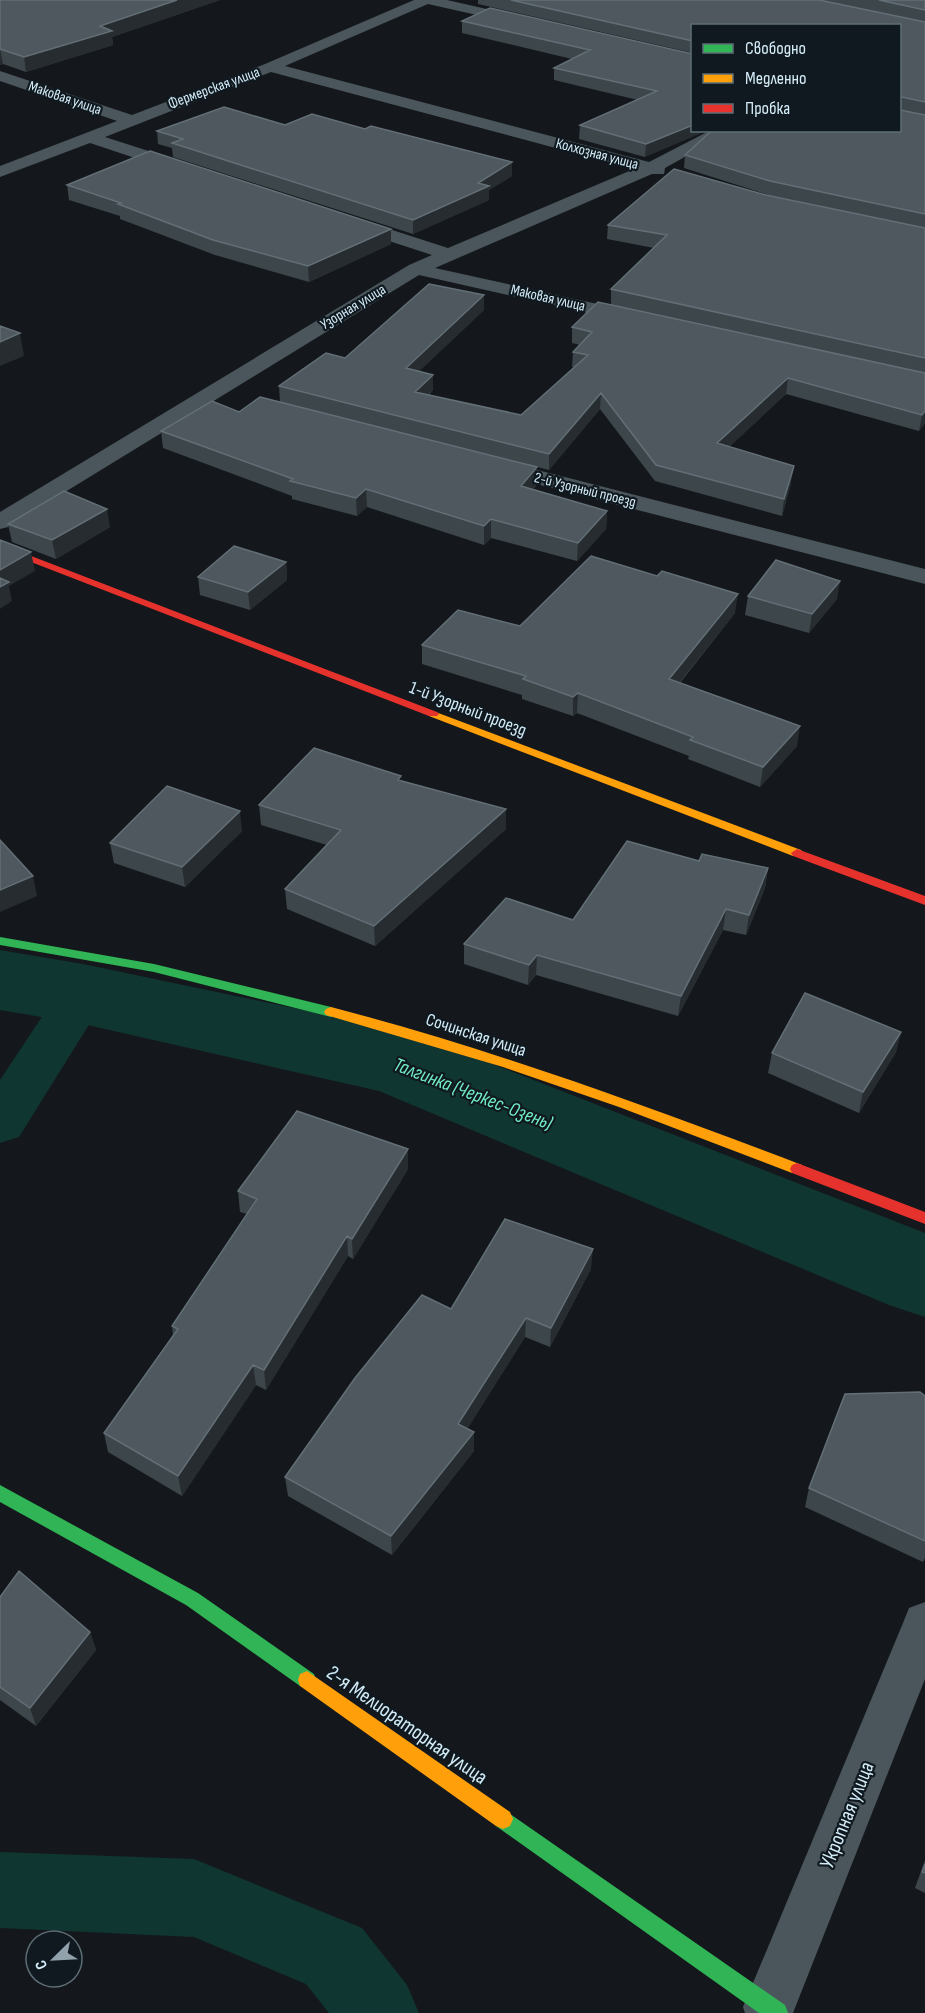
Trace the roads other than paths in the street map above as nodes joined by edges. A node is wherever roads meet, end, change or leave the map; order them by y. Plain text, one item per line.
1 (427, 0) edge
2 (543, 26) edge
3 (270, 67) junction
4 (0, 76) edge
5 (129, 120) junction
6 (721, 132) edge
7 (88, 137) junction
8 (651, 168) junction
9 (0, 172) edge
10 (201, 174) edge
11 (674, 175) edge
12 (337, 218) edge
13 (450, 255) junction
14 (416, 269) junction
15 (659, 323) edge
16 (211, 393) junction
17 (246, 402) dead end
18 (476, 462) edge
19 (0, 522) edge
20 (0, 547) edge
21 (925, 577) edge
22 (925, 901) edge
23 (0, 941) edge
24 (925, 1218) edge
25 (0, 1493) edge
26 (925, 1623) edge
27 (773, 2010) edge

1 - 2 street
1 - 3 street, Фермерская улица
3 - 5 street, Фермерская улица
3 - 8 street, Колхозная улица
4 - 5 street, Маковая улица
5 - 7 street, Фермерская улица
6 - 8 street, Узорная улица
7 - 9 street, Фермерская улица
7 - 10 street, Маковая улица
8 - 11 street, Колхозная улица
8 - 13 street, Узорная улица
12 - 13 street
13 - 14 street, Узорная улица
14 - 15 street, Маковая улица
14 - 16 street, Узорная улица
16 - 17 street
16 - 19 street, Узорная улица
18 - 21 street, 2-й Узорный проезд
20 - 22 street, 1-й Узорный проезд
23 - 24 street, Сочинская улица
25 - 27 street, 2-я Мелиораторная улица
26 - 27 street, Укропная улица

